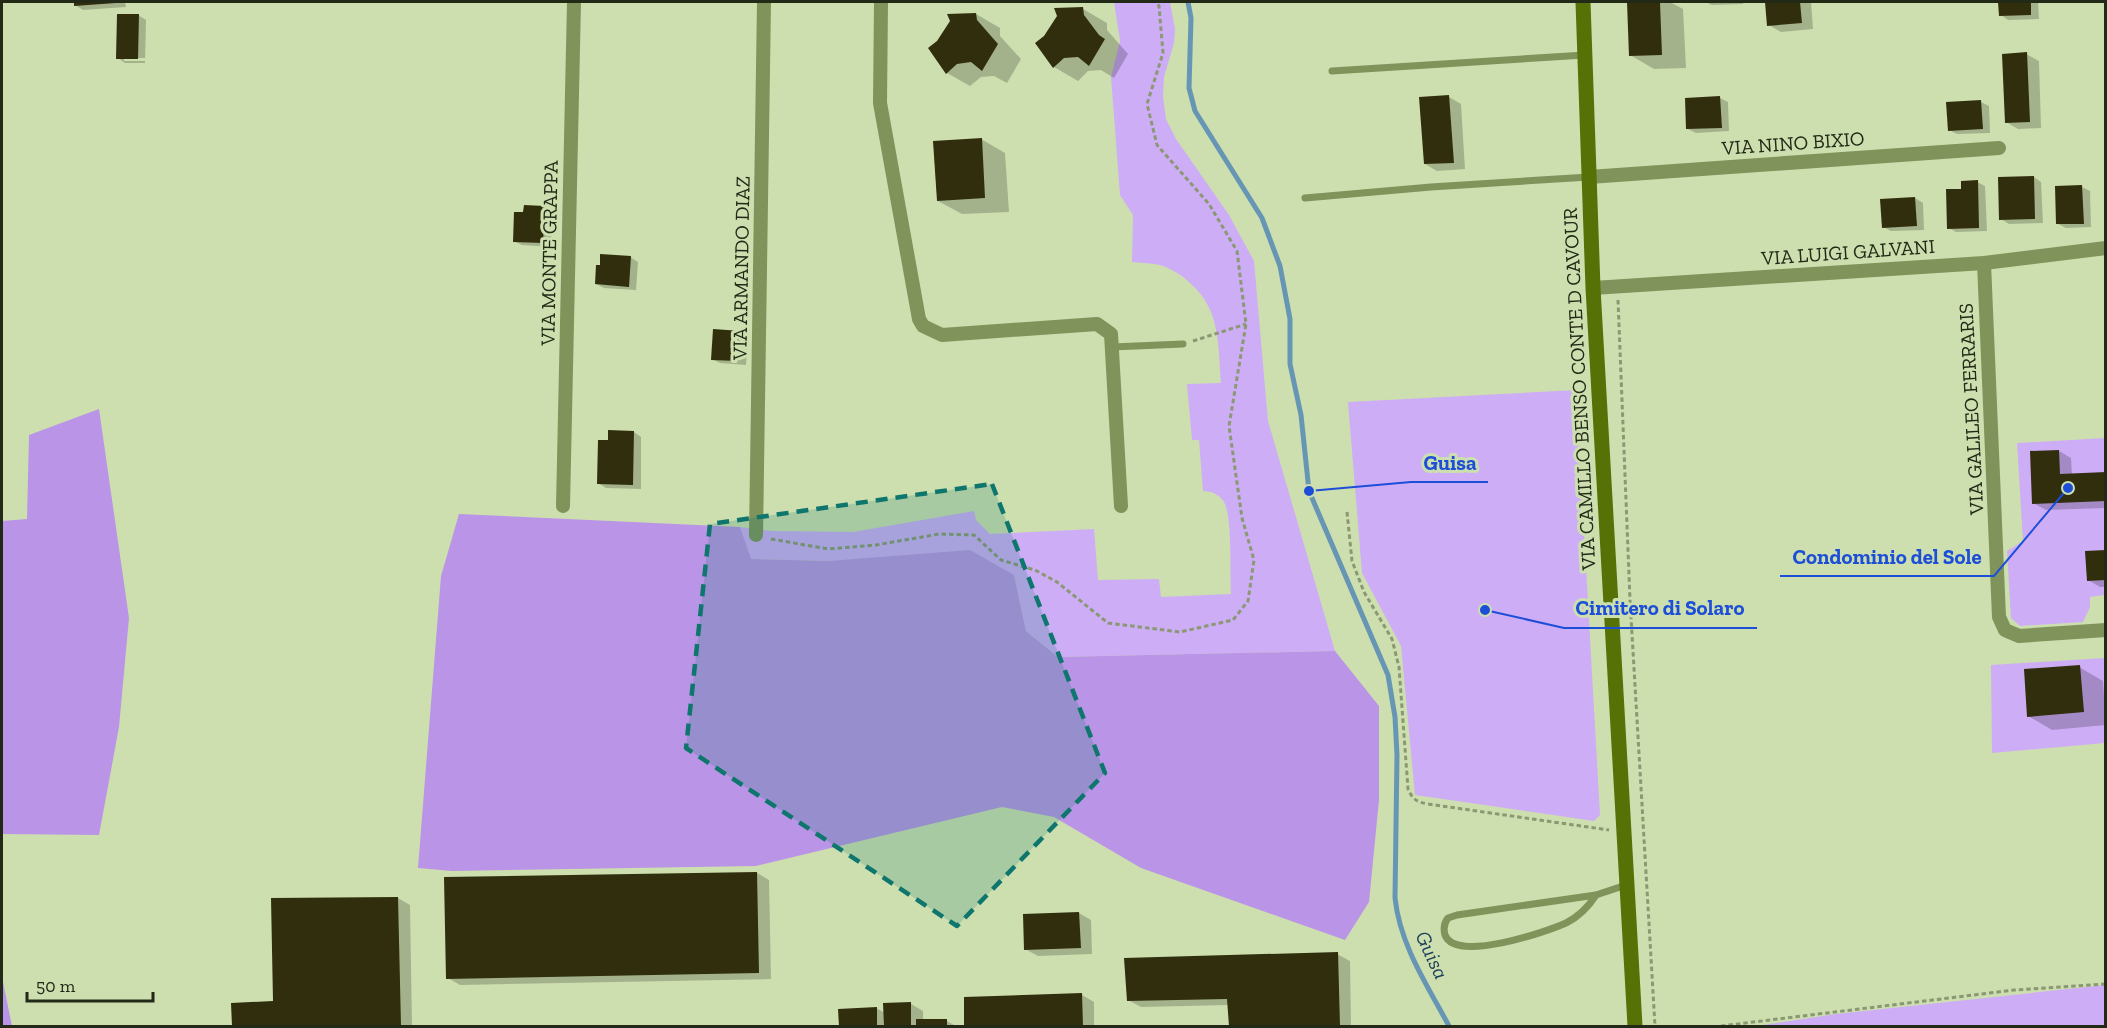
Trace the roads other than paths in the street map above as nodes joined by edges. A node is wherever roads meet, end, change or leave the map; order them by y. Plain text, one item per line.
1 (574, 2) edge
2 (764, 2) edge
3 (881, 2) edge
4 (1583, 2) edge
5 (1585, 55) junction
6 (1332, 71) dead end
7 (1999, 148) dead end
8 (1589, 177) junction
9 (1305, 198) dead end
10 (2106, 248) edge
11 (1984, 263) junction
12 (1593, 288) junction
13 (1183, 344) road end
14 (1112, 347) junction
15 (563, 506) dead end
16 (1120, 506) dead end
17 (756, 535) dead end
18 (2106, 630) edge
19 (1628, 884) junction
20 (1596, 895) junction
21 (1635, 1026) edge

1 - 15 street, VIA MONTE GRAPPA
2 - 17 street, VIA ARMANDO DIAZ
3 - 14 street
4 - 5 street, VIA CAMILLO BENSO CONTE D CAVOUR
5 - 6 lane
5 - 8 street, VIA CAMILLO BENSO CONTE D CAVOUR
7 - 8 street, VIA NINO BIXIO
8 - 9 lane
8 - 12 street, VIA CAMILLO BENSO CONTE D CAVOUR
10 - 11 street, VIA LUIGI GALVANI
11 - 12 street, VIA LUIGI GALVANI
11 - 18 street, VIA GALILEO FERRARIS
12 - 19 street, VIA CAMILLO BENSO CONTE D CAVOUR
13 - 14 lane
14 - 16 street
19 - 20 lane
19 - 21 street, VIA CAMILLO BENSO CONTE D CAVOUR
20 - 20 lane

